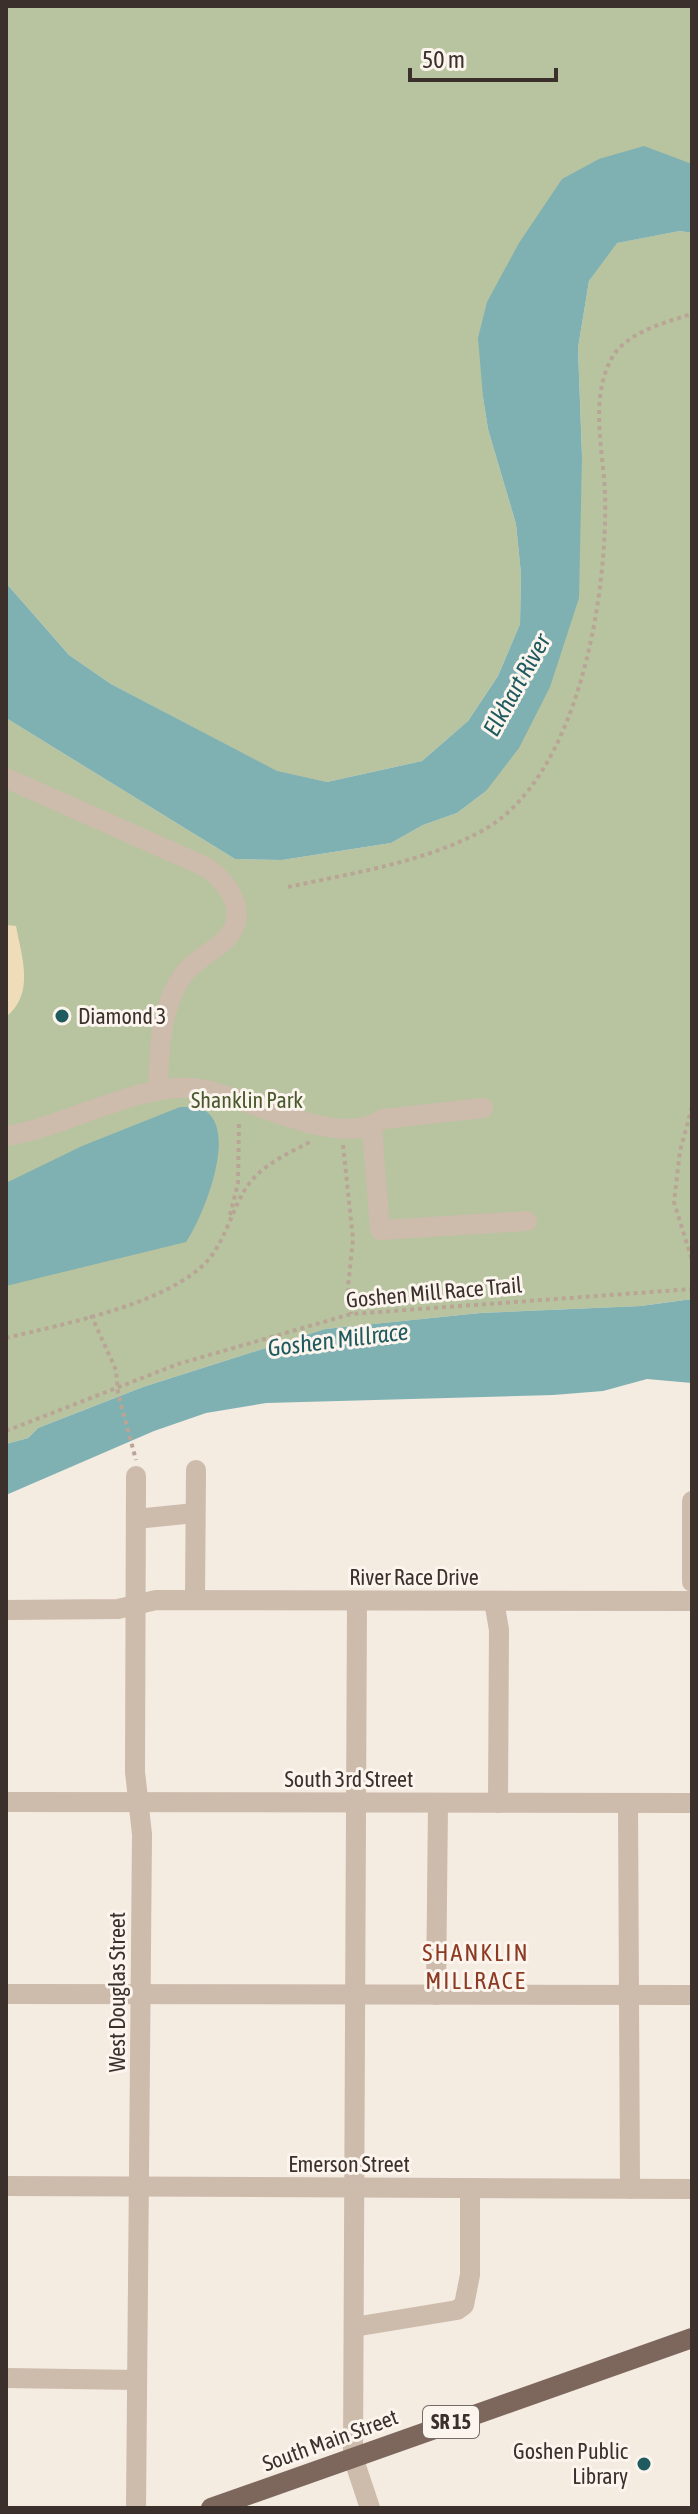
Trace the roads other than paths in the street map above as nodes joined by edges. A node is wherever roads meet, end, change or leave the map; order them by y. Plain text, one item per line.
1 (6, 778) edge
2 (158, 1089) junction
3 (483, 1108) dead end
4 (372, 1127) junction
5 (6, 1136) edge
6 (527, 1221) dead end
7 (196, 1470) dead end
8 (136, 1476) dead end
9 (692, 1501) edge
10 (195, 1513) junction
11 (136, 1519) junction
12 (692, 1582) edge
13 (195, 1600) junction
14 (357, 1601) junction
15 (494, 1601) junction
16 (692, 1601) edge
17 (136, 1605) junction
18 (6, 1610) edge
19 (6, 1802) edge
20 (139, 1802) junction
21 (357, 1803) junction
22 (438, 1803) junction
23 (498, 1803) junction
24 (628, 1803) junction
25 (692, 1803) edge
26 (6, 1994) edge
27 (141, 1995) junction
28 (358, 1995) junction
29 (436, 1995) junction
30 (692, 1995) edge
31 (630, 1996) junction
32 (6, 2186) edge
33 (139, 2187) junction
34 (356, 2188) junction
35 (470, 2188) junction
36 (630, 2189) junction
37 (692, 2189) edge
38 (354, 2327) junction
39 (692, 2338) edge
40 (6, 2378) edge
41 (137, 2380) junction
42 (353, 2457) junction
43 (136, 2508) edge
44 (211, 2508) edge
45 (370, 2508) edge

1 - 2 street
2 - 4 street
2 - 5 street
3 - 4 street
4 - 6 street
7 - 10 street
8 - 11 street, West Douglas Street
9 - 12 street
10 - 11 street
10 - 13 street
11 - 17 street, West Douglas Street
13 - 14 street, River Race Drive
13 - 17 street, River Race Drive
14 - 15 street, River Race Drive
14 - 21 street
15 - 16 street, River Race Drive
15 - 23 street
17 - 18 street, River Race Drive
17 - 20 street, West Douglas Street
19 - 20 street, South 3rd Street
20 - 21 street, South 3rd Street
20 - 27 street, West Douglas Street
21 - 22 street, South 3rd Street
21 - 28 street
22 - 23 street, South 3rd Street
22 - 29 street
23 - 24 street, South 3rd Street
24 - 25 street, South 3rd Street
24 - 31 street
26 - 27 street
27 - 28 street
27 - 33 street, West Douglas Street
28 - 29 street
28 - 34 street
29 - 31 street
30 - 31 street
31 - 36 street
32 - 33 street, Emerson Street
33 - 34 street, Emerson Street
33 - 41 street, West Douglas Street
34 - 35 street, Emerson Street
34 - 38 street
35 - 36 street, Emerson Street
35 - 38 street
36 - 37 street, Emerson Street
38 - 42 street
39 - 42 main road, South Main Street / SR 15
40 - 41 street
41 - 43 street, West Douglas Street
42 - 44 main road, South Main Street / SR 15
42 - 45 street

